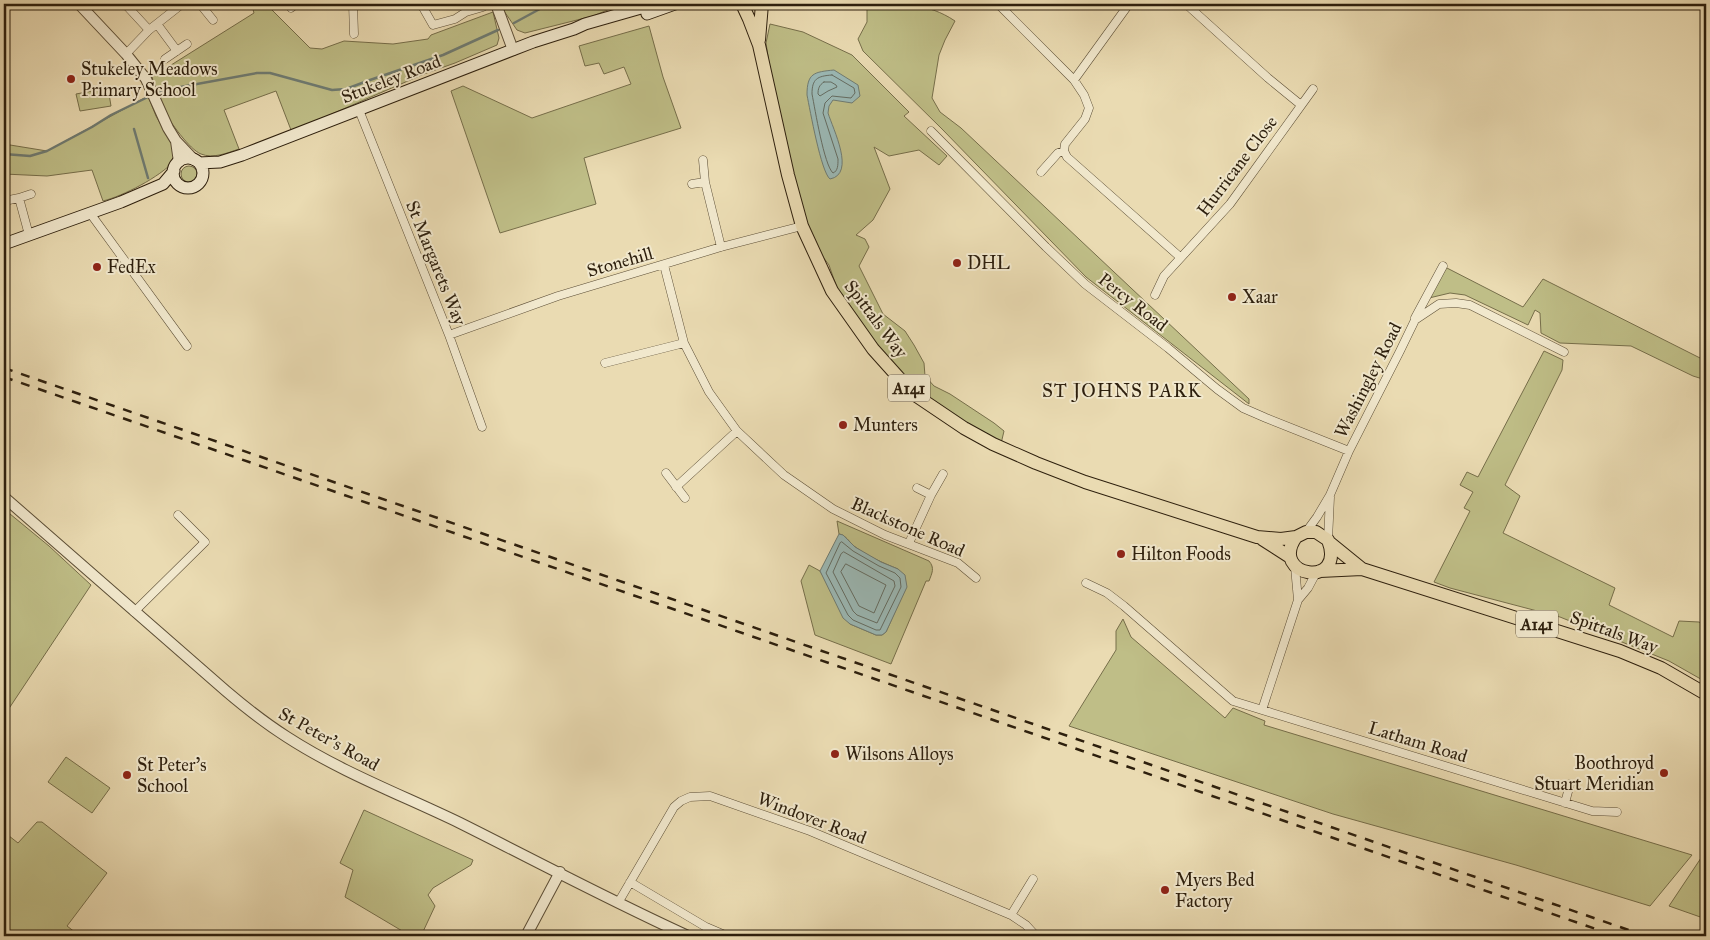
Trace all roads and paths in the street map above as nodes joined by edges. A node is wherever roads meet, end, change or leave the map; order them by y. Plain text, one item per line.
1 (79, 4) edge
2 (125, 4) edge
3 (182, 4) edge
4 (200, 4) edge
5 (353, 4) edge
6 (421, 4) edge
7 (496, 4) edge
8 (634, 4) edge
9 (655, 4) edge
10 (676, 4) edge
11 (742, 4) edge
12 (762, 4) edge
13 (998, 4) edge
14 (1128, 4) edge
15 (1186, 4) edge
16 (483, 8) dead end
17 (606, 18) junction
18 (213, 20) dead end
19 (157, 24) junction
20 (574, 29) junction
21 (149, 30) junction
22 (354, 34) dead end
23 (187, 44) dead end
24 (759, 45) junction
25 (513, 50) junction
26 (177, 51) junction
27 (126, 54) junction
28 (166, 59) dead end
29 (1074, 80) junction
30 (1313, 89) dead end
31 (1301, 105) junction
32 (359, 110) junction
33 (931, 131) dead end
34 (176, 141) junction
35 (1064, 151) junction
36 (703, 160) dead end
37 (197, 161) junction
38 (220, 162) junction
39 (176, 166) junction
40 (1041, 172) dead end
41 (203, 174) junction
42 (705, 182) junction
43 (163, 184) junction
44 (692, 184) dead end
45 (181, 186) junction
46 (31, 194) dead end
47 (20, 198) junction
48 (4, 201) edge
49 (90, 213) junction
50 (802, 226) junction
51 (29, 235) junction
52 (4, 244) edge
53 (721, 247) junction
54 (1180, 257) junction
55 (664, 265) junction
56 (1443, 266) dead end
57 (1154, 295) dead end
58 (1415, 320) junction
59 (449, 335) junction
60 (684, 343) junction
61 (188, 346) dead end
62 (1564, 352) dead end
63 (605, 362) dead end
64 (482, 428) dead end
65 (737, 431) junction
66 (1349, 451) junction
67 (666, 473) dead end
68 (943, 474) dead end
69 (676, 487) junction
70 (917, 488) dead end
71 (932, 495) junction
72 (1330, 495) junction
73 (4, 497) edge
74 (685, 498) dead end
75 (178, 515) dead end
76 (1301, 535) junction
77 (1257, 537) junction
78 (1329, 541) junction
79 (909, 543) junction
80 (1293, 562) junction
81 (1362, 569) junction
82 (1318, 572) junction
83 (976, 578) dead end
84 (1086, 583) dead end
85 (1298, 600) junction
86 (134, 612) junction
87 (1706, 694) edge
88 (1262, 710) junction
89 (1570, 784) dead end
90 (1565, 804) junction
91 (1617, 812) dead end
92 (560, 872) junction
93 (1033, 879) dead end
94 (630, 882) junction
95 (618, 903) junction
96 (1011, 915) junction
97 (526, 936) edge
98 (688, 936) edge
99 (726, 936) edge
100 (1036, 936) edge

1 - 27 street
2 - 21 street
3 - 19 street
4 - 18 street
5 - 22 street
6 - 16 street
7 - 25 street
8 - 17 main road
9 - 17 main road, Stukeley Road
10 - 20 main road, Stukeley Road
11 - 24 highway, Spittals Way / A141
12 - 24 highway, Spittals Way / A141
13 - 29 street
14 - 29 street
15 - 31 street
17 - 20 main road, Stukeley Road
19 - 21 street
19 - 26 street
20 - 25 main road, Stukeley Road
21 - 27 street
23 - 26 street
24 - 50 highway, Spittals Way / A141
25 - 32 main road, Stukeley Road
26 - 28 street
27 - 34 street
29 - 35 street
30 - 31 street, Hurricane Close
31 - 54 street, Hurricane Close
32 - 38 main road, Stukeley Road
32 - 59 street, St Margarets Way
33 - 66 street, Percy Road
34 - 37 street
34 - 39 street
35 - 40 street
35 - 54 street
36 - 42 street
37 - 38 main road, Stukeley Road
37 - 39 main road
37 - 41 main road
38 - 41 main road, Stukeley Road
39 - 43 main road
39 - 45 main road
41 - 45 main road
42 - 44 street
42 - 53 street
43 - 45 main road
43 - 49 main road
46 - 47 street
47 - 48 street
47 - 51 street
49 - 51 main road
49 - 61 street
50 - 53 street, Stonehill
50 - 77 highway, Spittals Way / A141
51 - 52 main road
53 - 55 street, Stonehill
54 - 57 street, Hurricane Close
55 - 59 street, Stonehill
55 - 60 street, Blackstone Road
56 - 58 street
58 - 62 street, Washingley Road
58 - 66 street, Washingley Road
59 - 64 street, St Margarets Way
60 - 63 street
60 - 65 street, Blackstone Road
65 - 69 street
65 - 79 street, Blackstone Road
66 - 72 street, Washingley Road
67 - 69 street
68 - 71 street
69 - 74 street
70 - 71 street
71 - 79 street
72 - 76 street, Washingley Road
72 - 78 street, Washingley Road
73 - 86 street, St Peter's Road
75 - 86 street
76 - 77 highway, A141
76 - 78 highway, A141
76 - 80 highway
77 - 80 highway, A141
78 - 81 highway, Spittals Way / A141
78 - 82 highway
79 - 83 street, Blackstone Road
80 - 82 highway, A141
80 - 85 street
81 - 82 highway, Spittals Way / A141
81 - 87 highway, Spittals Way / A141
82 - 85 street
84 - 88 street, Latham Road
85 - 88 street
86 - 92 street, St Peter's Road
88 - 90 street, Latham Road
89 - 90 street
90 - 91 street, Latham Road
92 - 95 street, St Peter's Road
92 - 97 street
93 - 96 street
94 - 95 street, Windover Road
94 - 96 street, Windover Road
94 - 99 street
95 - 98 street, St Peter's Road
96 - 100 street, Windover Road

